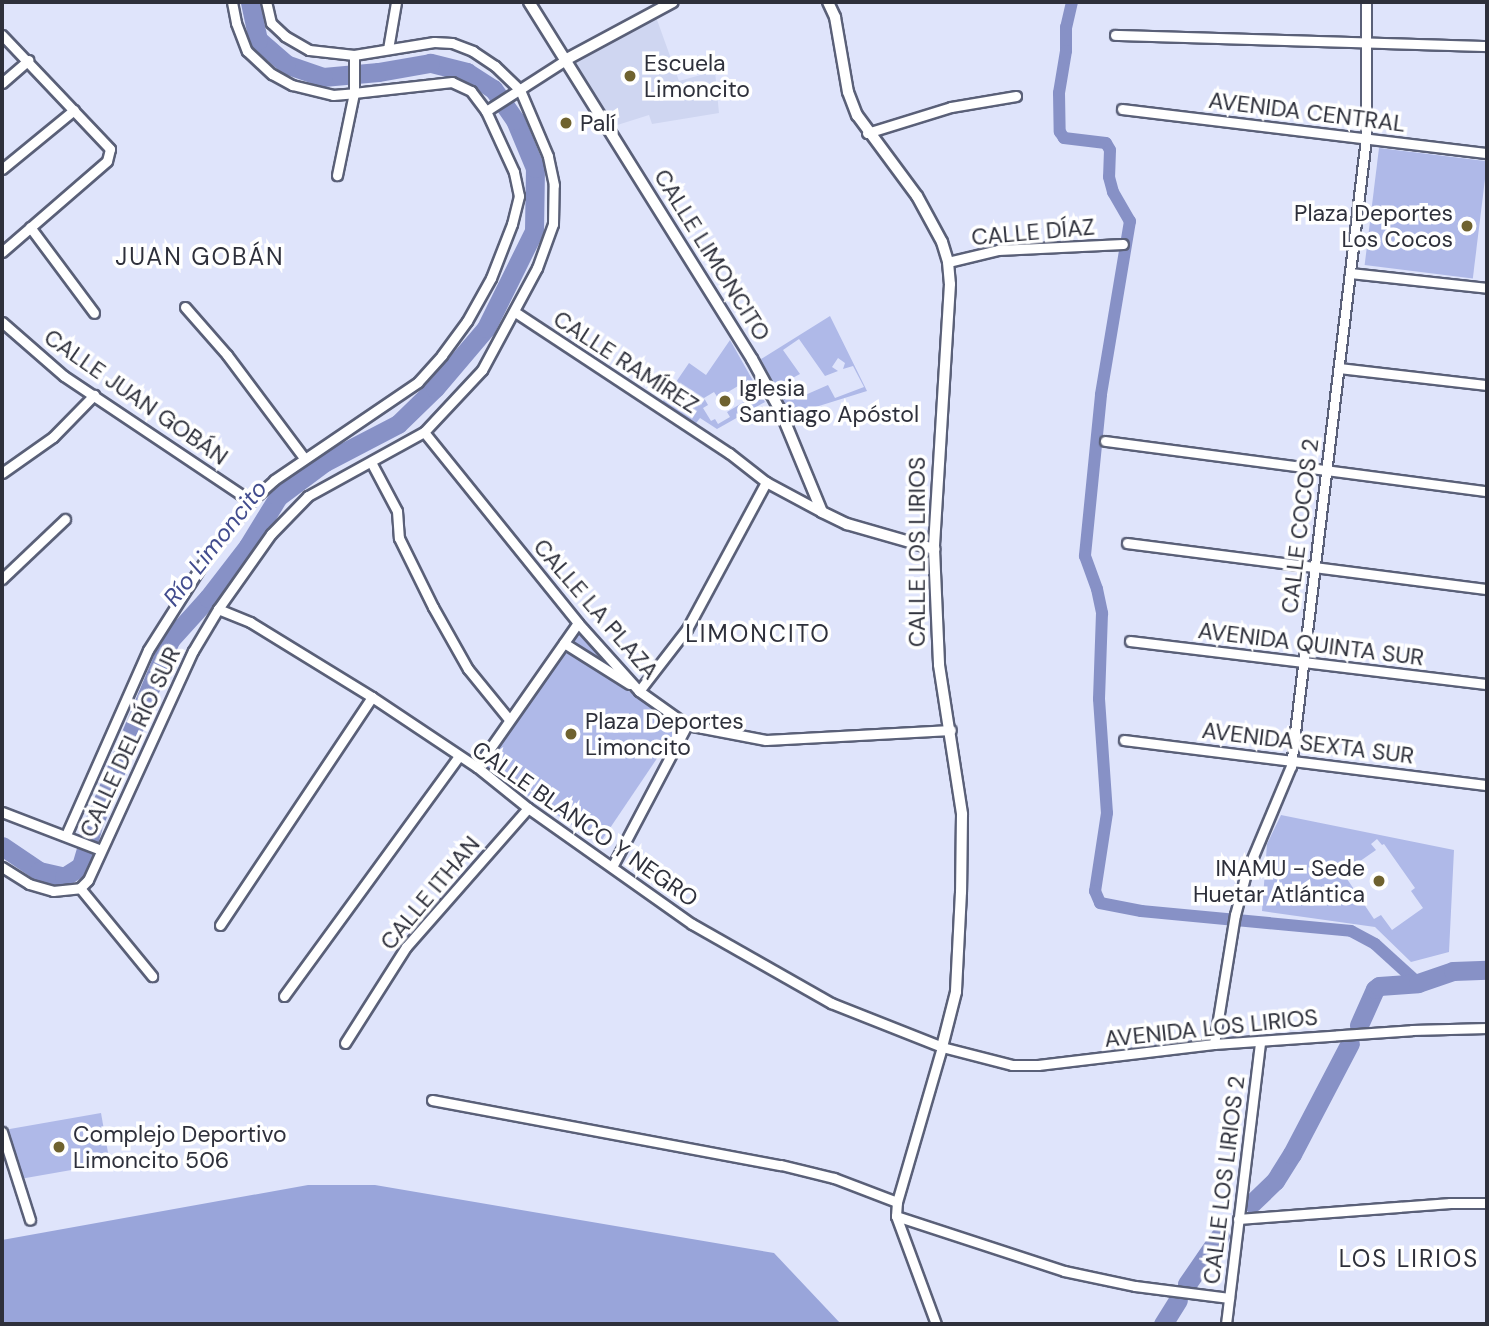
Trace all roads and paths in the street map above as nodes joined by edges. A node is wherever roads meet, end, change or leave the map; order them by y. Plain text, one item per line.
1 (232, 2) edge
2 (266, 2) edge
3 (396, 2) edge
4 (529, 2) edge
5 (673, 2) edge
6 (828, 2) edge
7 (1367, 2) edge
8 (2, 34) edge
9 (1115, 35) dead end
10 (1367, 42) junction
11 (1487, 46) edge
12 (388, 49) junction
13 (354, 55) junction
14 (567, 59) junction
15 (28, 60) junction
16 (2, 82) edge
17 (355, 88) junction
18 (520, 90) junction
19 (1016, 96) dead end
20 (1122, 109) dead end
21 (74, 110) junction
22 (488, 110) junction
23 (867, 133) junction
24 (1366, 138) junction
25 (1487, 153) edge
26 (2, 169) edge
27 (337, 175) dead end
28 (30, 227) junction
29 (1123, 244) dead end
30 (2, 252) edge
31 (948, 262) junction
32 (1350, 273) junction
33 (1487, 288) edge
34 (185, 307) dead end
35 (515, 312) junction
36 (94, 313) dead end
37 (2, 322) edge
38 (1339, 368) junction
39 (1487, 385) edge
40 (94, 395) junction
41 (424, 432) junction
42 (1105, 441) dead end
43 (304, 458) junction
44 (371, 462) junction
45 (1326, 471) junction
46 (2, 473) edge
47 (766, 482) junction
48 (1487, 491) edge
49 (251, 500) junction
50 (822, 512) junction
51 (65, 519) dead end
52 (1127, 543) dead end
53 (934, 549) junction
54 (1315, 567) junction
55 (2, 579) edge
56 (1487, 590) edge
57 (218, 609) junction
58 (578, 623) junction
59 (1130, 641) dead end
60 (564, 643) junction
61 (1302, 662) junction
62 (1487, 684) edge
63 (639, 691) junction
64 (372, 697) junction
65 (508, 718) junction
66 (687, 725) junction
67 (951, 730) junction
68 (1124, 740) dead end
69 (458, 757) junction
70 (1291, 761) junction
71 (477, 767) junction
72 (1487, 785) edge
73 (528, 807) junction
74 (2, 812) edge
75 (66, 835) junction
76 (102, 850) junction
77 (2, 867) edge
78 (612, 867) junction
79 (80, 888) junction
80 (220, 925) dead end
81 (152, 976) dead end
82 (284, 996) dead end
83 (1487, 1028) edge
84 (1260, 1041) junction
85 (345, 1044) dead end
86 (1214, 1044) junction
87 (942, 1047) junction
88 (432, 1100) dead end
89 (2, 1132) edge
90 (897, 1202) junction
91 (1487, 1203) edge
92 (896, 1216) junction
93 (1238, 1219) junction
94 (30, 1220) dead end
95 (1229, 1298) junction
96 (936, 1324) edge
97 (1226, 1324) edge

1 - 17 street
2 - 13 street, CALLE DEL RÍO SUR
3 - 12 street
4 - 14 street, CALLE LIMONCITO
5 - 14 street
6 - 23 street, CALLE LOS LIRIOS
7 - 10 street, CALLE COCOS 2
8 - 15 street
9 - 10 street
10 - 11 street
10 - 24 street, CALLE COCOS 2
12 - 13 street, CALLE DEL RÍO SUR
12 - 18 street, CALLE DEL RÍO SUR
13 - 17 street
14 - 18 street
14 - 50 street, CALLE LIMONCITO
15 - 16 street
15 - 21 street
17 - 22 street
17 - 27 street
18 - 22 street
18 - 35 street, CALLE DEL RÍO SUR
19 - 23 street
20 - 24 street, AVENIDA CENTRAL
21 - 26 street
21 - 28 street
22 - 43 street
23 - 31 street, CALLE LOS LIRIOS
24 - 25 street, AVENIDA CENTRAL
24 - 32 street, CALLE COCOS 2
28 - 30 street
28 - 36 street
29 - 31 street, CALLE DÍAZ
31 - 53 street, CALLE LOS LIRIOS
32 - 33 street
32 - 38 street, CALLE COCOS 2
34 - 43 street
35 - 41 street, CALLE DEL RÍO SUR
35 - 47 street, CALLE RAMÍREZ
37 - 40 street, CALLE JUAN GOBÁN
38 - 39 street
38 - 45 street, CALLE COCOS 2
40 - 46 street
40 - 49 street, CALLE JUAN GOBÁN
41 - 44 street, CALLE DEL RÍO SUR
41 - 58 street, CALLE LA PLAZA
42 - 45 street
43 - 49 street
44 - 57 street, CALLE DEL RÍO SUR
44 - 65 street
45 - 48 street
45 - 54 street, CALLE COCOS 2
47 - 50 street, CALLE RAMÍREZ
47 - 63 street
49 - 75 street
50 - 53 street
51 - 55 street
52 - 54 street
53 - 67 street, CALLE LOS LIRIOS
54 - 56 street
54 - 61 street, CALLE COCOS 2
57 - 64 street, CALLE BLANCO Y NEGRO
57 - 76 street, CALLE DEL RÍO SUR
58 - 60 street
58 - 63 street, CALLE LA PLAZA
59 - 61 street, AVENIDA QUINTA SUR
60 - 63 street
60 - 65 street
61 - 62 street, AVENIDA QUINTA SUR
61 - 70 street, CALLE COCOS 2
63 - 66 street, CALLE LA PLAZA
64 - 69 street, CALLE BLANCO Y NEGRO
64 - 80 street
65 - 71 street
66 - 67 street, CALLE LA PLAZA
66 - 78 street
67 - 87 street, CALLE LOS LIRIOS
68 - 70 street, AVENIDA SEXTA SUR
69 - 71 street, CALLE BLANCO Y NEGRO
69 - 82 street
70 - 72 street, AVENIDA SEXTA SUR
70 - 86 street, CALLE COCOS 2
71 - 73 street, CALLE BLANCO Y NEGRO
73 - 78 street, CALLE BLANCO Y NEGRO
73 - 85 street, CALLE ITHAN
74 - 75 street
75 - 76 street
76 - 79 street, CALLE DEL RÍO SUR
77 - 79 street
78 - 87 street, CALLE BLANCO Y NEGRO
79 - 81 street
83 - 84 street, AVENIDA LOS LIRIOS
84 - 86 street, AVENIDA LOS LIRIOS
84 - 93 street, CALLE LOS LIRIOS 2
86 - 87 street, AVENIDA LOS LIRIOS
87 - 90 street
88 - 90 street
89 - 94 street
90 - 92 street
91 - 93 street
92 - 95 street
92 - 96 street
93 - 95 street, CALLE LOS LIRIOS 2
95 - 97 street, CALLE LOS LIRIOS 2

